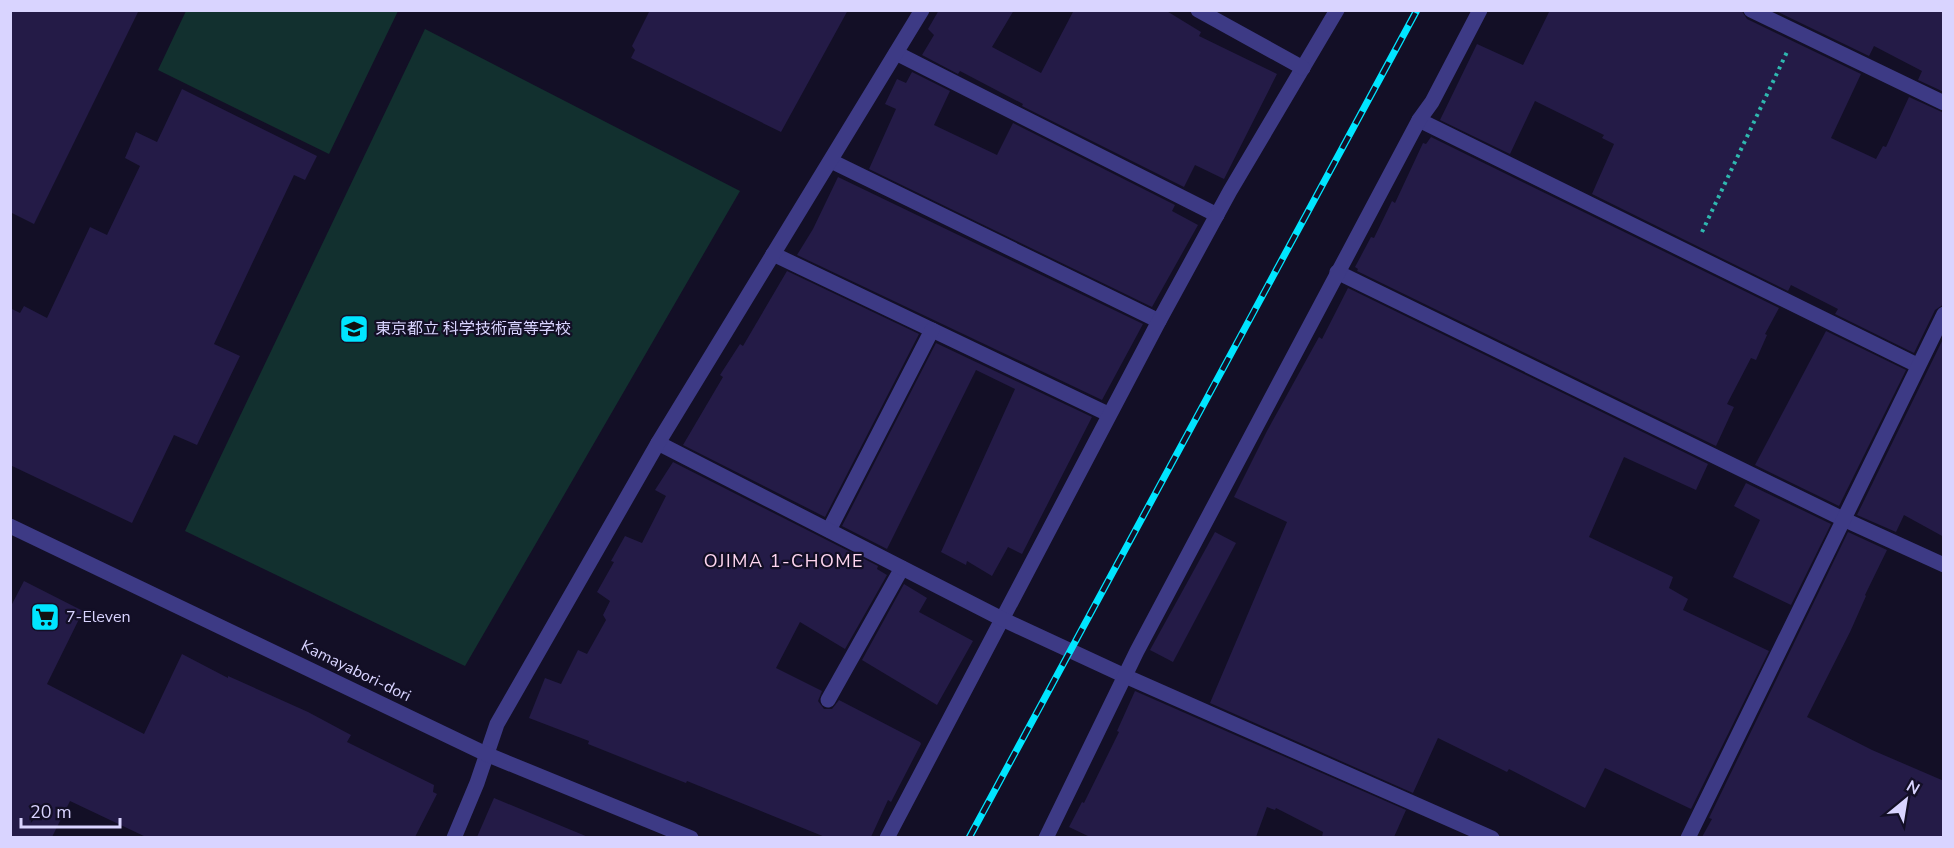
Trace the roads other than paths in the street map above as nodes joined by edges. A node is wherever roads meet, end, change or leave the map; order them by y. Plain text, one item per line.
1 (922, 10) edge
2 (1198, 10) edge
3 (1337, 10) edge
4 (1480, 10) edge
5 (1751, 10) edge
6 (896, 53) junction
7 (1303, 68) junction
8 (1944, 103) edge
9 (1419, 120) junction
10 (831, 160) junction
11 (1217, 215) junction
12 (773, 254) junction
13 (1337, 272) junction
14 (1944, 314) edge
15 (1159, 321) junction
16 (932, 330) junction
17 (1917, 365) junction
18 (1108, 414) junction
19 (658, 443) junction
20 (1843, 519) junction
21 (10, 526) edge
22 (829, 530) junction
23 (1944, 565) edge
24 (902, 568) junction
25 (1002, 619) junction
26 (1125, 676) junction
27 (828, 700) dead end
28 (486, 754) junction
29 (454, 837) edge
30 (691, 837) edge
31 (887, 837) edge
32 (1046, 837) edge
33 (1492, 837) edge
34 (1688, 837) edge

1 - 6 street
2 - 7 street
3 - 7 street
4 - 9 street
5 - 8 street
6 - 10 street
6 - 11 street
7 - 11 street
9 - 13 street
9 - 17 street
10 - 12 street
10 - 15 street
11 - 15 street
12 - 16 street
12 - 19 street
13 - 20 street
13 - 26 street
14 - 17 street
15 - 18 street
16 - 18 street
16 - 22 street
17 - 20 street
18 - 25 street
19 - 22 street
19 - 28 street
20 - 23 street
20 - 34 street
21 - 28 street, Kamayabori-dori
22 - 24 street
24 - 25 street
24 - 27 street
25 - 26 street
25 - 31 street
26 - 32 street
26 - 33 street
28 - 29 street
28 - 30 street, Kamayabori-dori

